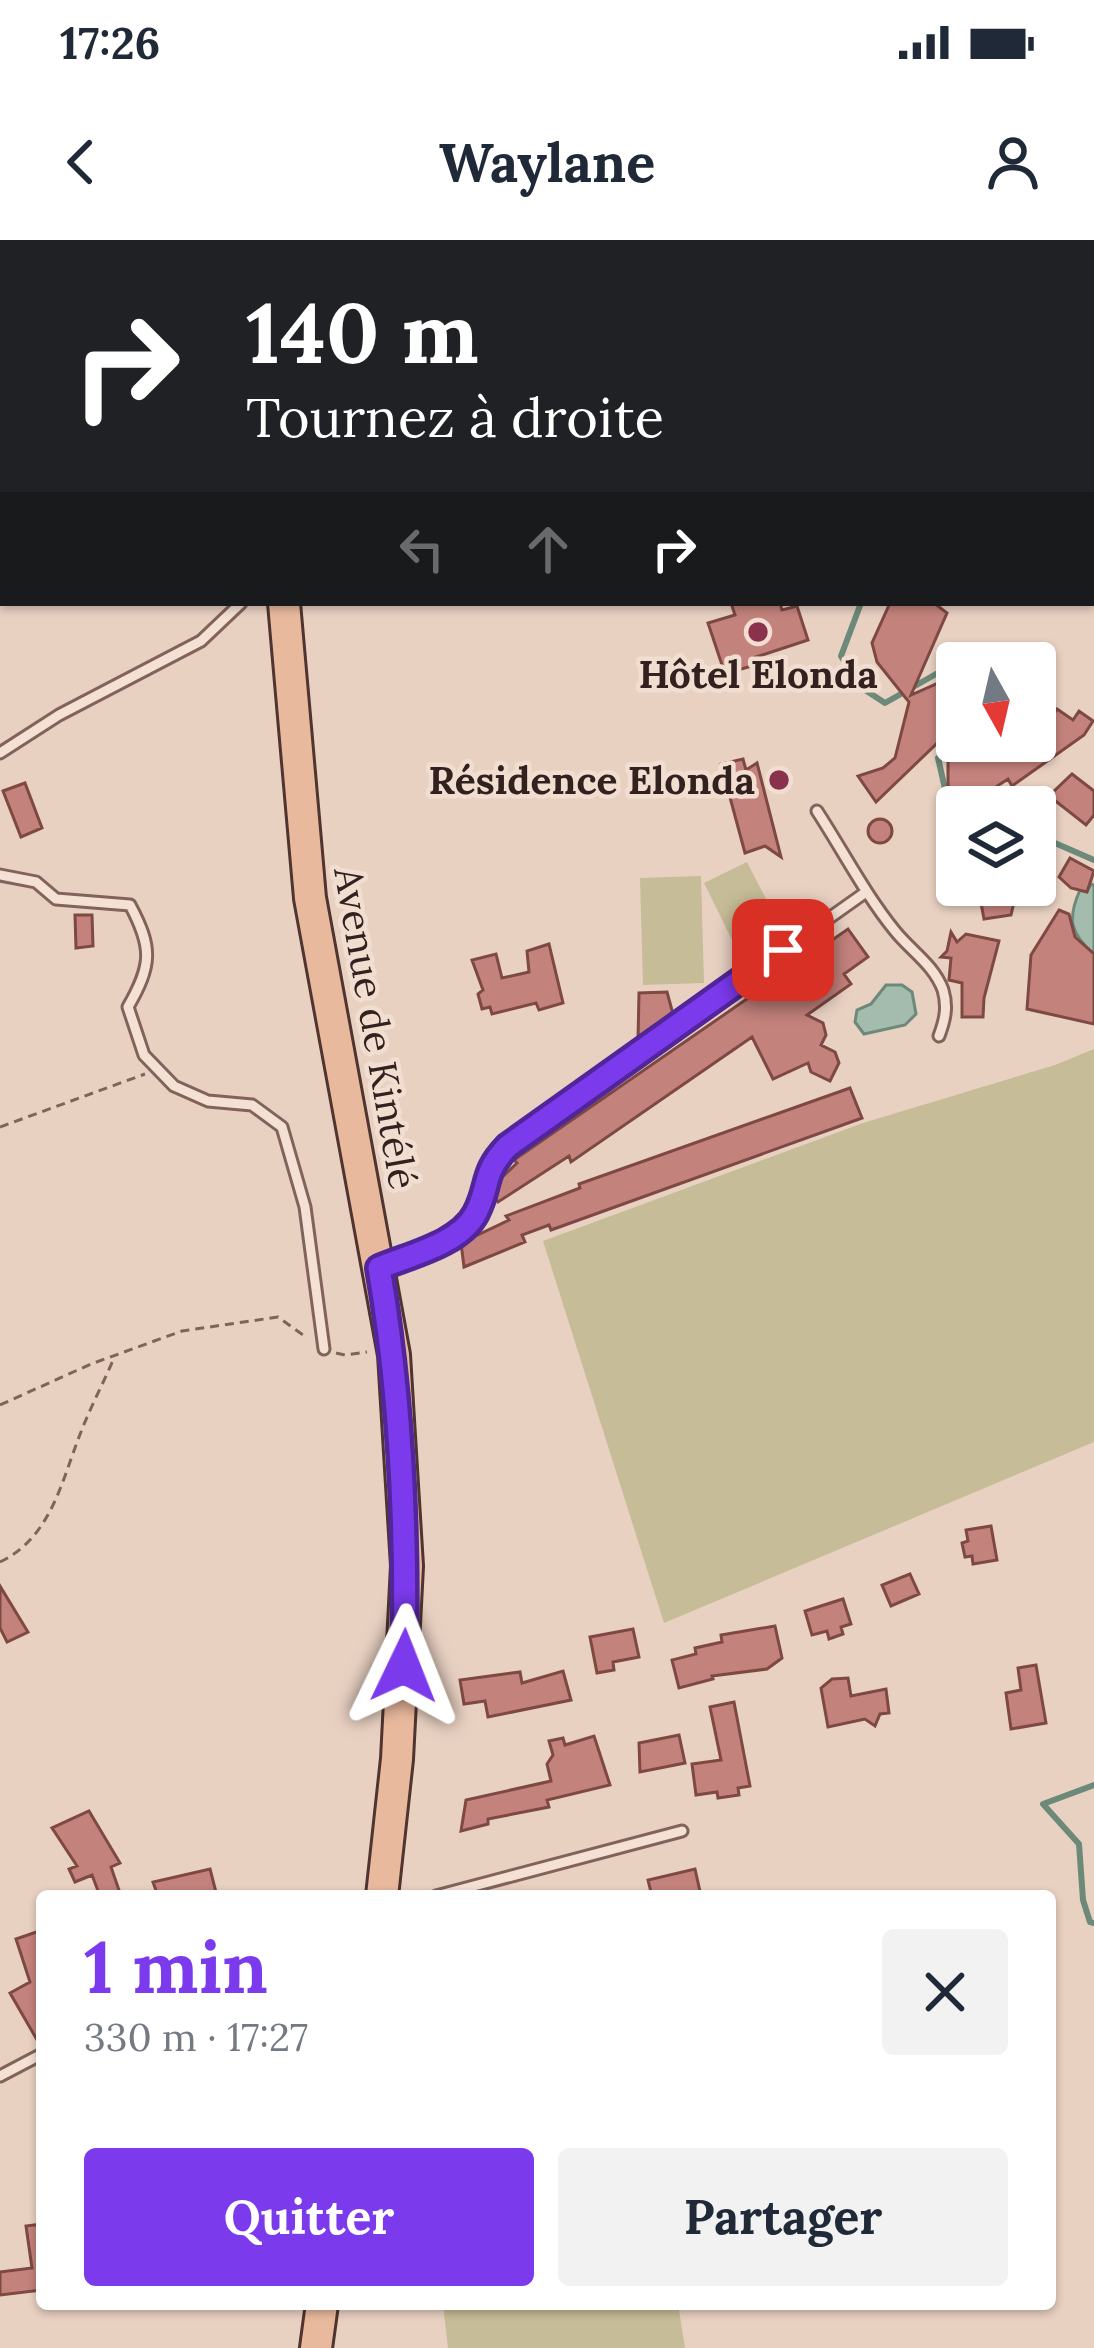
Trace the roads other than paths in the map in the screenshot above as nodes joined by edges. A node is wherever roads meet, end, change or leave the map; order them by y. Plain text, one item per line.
1 (238, 606) edge
2 (284, 606) edge
3 (0, 753) edge
4 (817, 811) dead end
5 (0, 874) edge
6 (866, 892) junction
7 (939, 1036) dead end
8 (379, 1268) junction
9 (324, 1349) road end
10 (682, 1831) dead end
11 (383, 1890) edge
12 (459, 1890) edge
13 (36, 2057) edge
14 (0, 2076) edge
15 (321, 2310) edge
16 (316, 2348) edge

1 - 3 lane
2 - 8 main road, Avenue de Kintélé
4 - 6 lane
5 - 9 lane
6 - 7 lane
6 - 8 lane
8 - 11 main road, Avenue de Kintélé
10 - 12 lane
13 - 14 lane
15 - 16 main road

